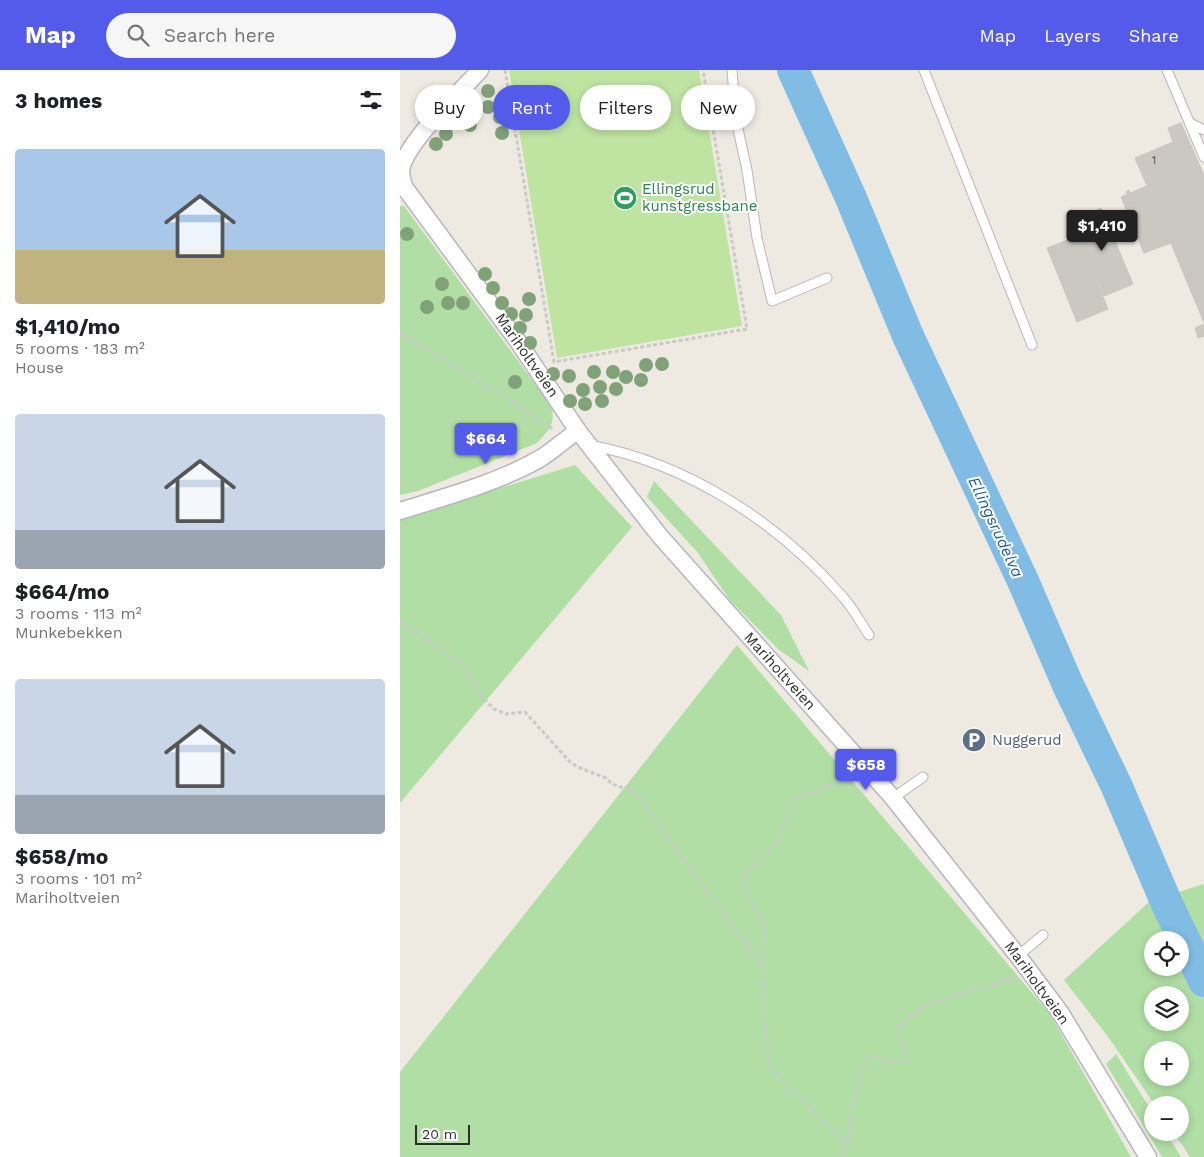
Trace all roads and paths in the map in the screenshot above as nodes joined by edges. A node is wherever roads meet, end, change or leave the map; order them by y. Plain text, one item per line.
1 (480, 70) edge
2 (505, 70) edge
3 (703, 70) edge
4 (732, 70) edge
5 (924, 70) edge
6 (1167, 70) edge
7 (1190, 123) junction
8 (1204, 130) edge
9 (1204, 156) edge
10 (401, 183) edge
11 (828, 278) dead end
12 (400, 333) edge
13 (1032, 345) dead end
14 (572, 434) junction
15 (589, 445) junction
16 (400, 511) edge
17 (400, 621) edge
18 (869, 635) dead end
19 (863, 764) junction
20 (923, 778) dead end
21 (892, 798) junction
22 (1043, 935) dead end
23 (1018, 956) junction
24 (761, 965) junction
25 (1028, 970) junction
26 (848, 1145) junction
27 (839, 1157) edge
28 (1148, 1157) edge

1 - 10 street
2 - 3 path
4 - 11 lane
5 - 13 lane
6 - 7 lane
7 - 8 lane
7 - 9 lane
10 - 14 street, Mariholtveien
12 - 14 path
14 - 15 street, Mariholtveien
14 - 16 street
15 - 18 lane
15 - 19 street, Mariholtveien
17 - 24 path
19 - 21 street, Mariholtveien
19 - 24 path
20 - 21 lane
21 - 23 street, Mariholtveien
22 - 23 lane
23 - 25 street, Mariholtveien
24 - 26 path
25 - 26 path
25 - 28 street, Mariholtveien
26 - 27 path

